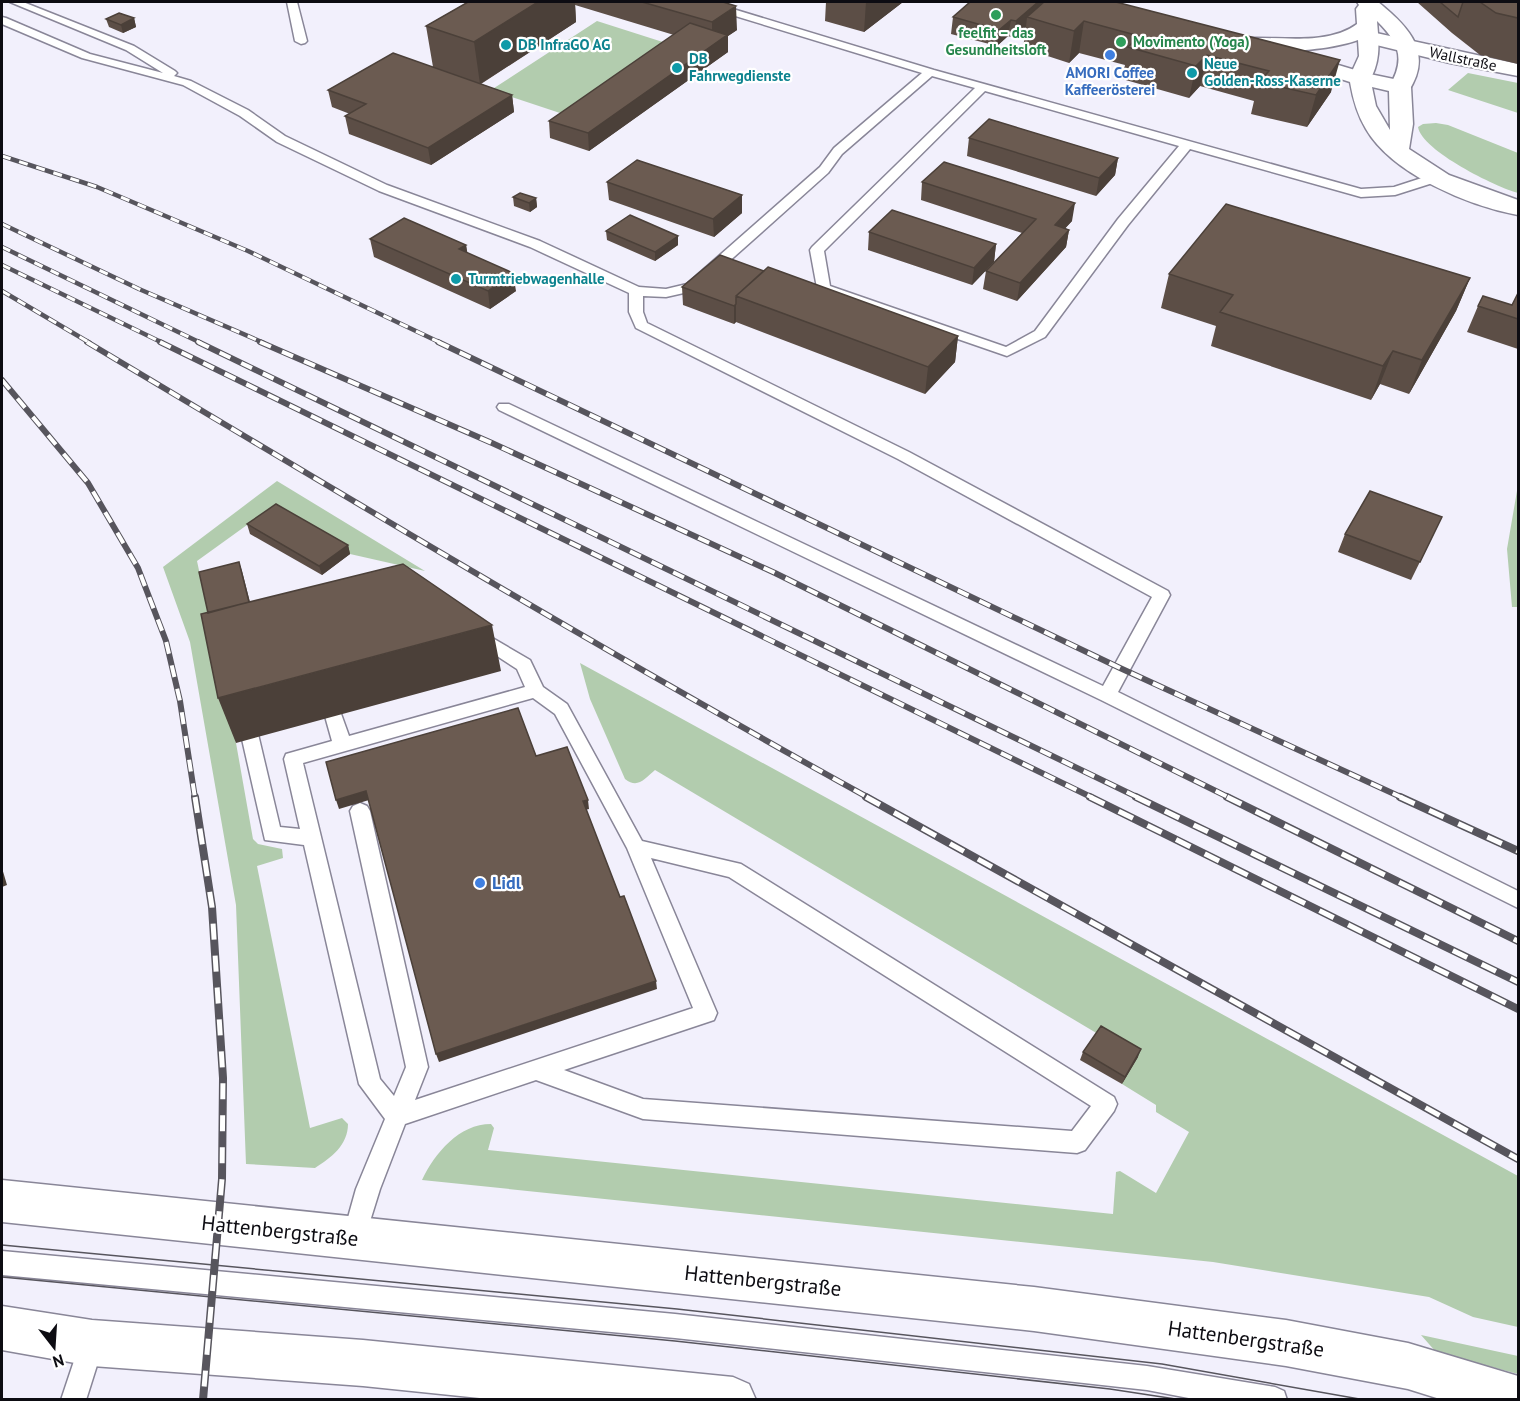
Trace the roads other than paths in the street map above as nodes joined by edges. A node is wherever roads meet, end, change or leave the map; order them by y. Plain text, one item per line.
1 (15, 2) edge
2 (292, 2) edge
3 (700, 2) edge
4 (1367, 2) edge
5 (2, 20) edge
6 (1366, 32) junction
7 (301, 41) dead end
8 (1408, 46) junction
9 (1518, 70) edge
10 (930, 72) junction
11 (1360, 78) junction
12 (187, 83) junction
13 (983, 87) junction
14 (1401, 87) junction
15 (1187, 144) junction
16 (1397, 151) junction
17 (1435, 178) junction
18 (1518, 208) edge
19 (636, 291) junction
20 (504, 407) dead end
21 (467, 628) edge
22 (536, 692) junction
23 (1107, 695) junction
24 (334, 716) edge
25 (251, 739) edge
26 (343, 745) junction
27 (360, 811) dead end
28 (312, 838) junction
29 (636, 847) junction
30 (1518, 900) edge
31 (537, 1070) junction
32 (397, 1116) junction
33 (2, 1202) edge
34 (354, 1239) junction
35 (2, 1263) edge
36 (2, 1328) edge
37 (92, 1343) junction
38 (1518, 1399) edge
39 (73, 1400) edge
40 (734, 1400) edge
41 (1275, 1400) edge

1 - 12 lane
2 - 7 lane
3 - 10 lane
4 - 6 street, Wallstraße
4 - 8 street, Wallstraße
5 - 12 lane
6 - 8 street, Wallstraße
6 - 11 street, Wallstraße
6 - 11 street
8 - 9 street, Wallstraße
8 - 14 street, Wallstraße
10 - 13 lane
10 - 19 lane
11 - 14 street
11 - 16 street
12 - 19 lane
13 - 15 lane
13 - 15 lane
14 - 16 street, Wallstraße
15 - 17 lane
16 - 17 street
17 - 18 street
19 - 23 lane
20 - 23 lane
21 - 22 lane
22 - 26 lane
22 - 29 lane
23 - 30 lane
24 - 26 lane
25 - 28 lane
26 - 28 lane
27 - 32 lane
28 - 32 lane
29 - 31 lane
29 - 31 lane
31 - 32 lane
32 - 34 lane
33 - 34 street, Hattenbergstraße
34 - 38 street, Hattenbergstraße
35 - 41 lane
36 - 37 street
37 - 39 lane
37 - 40 street

